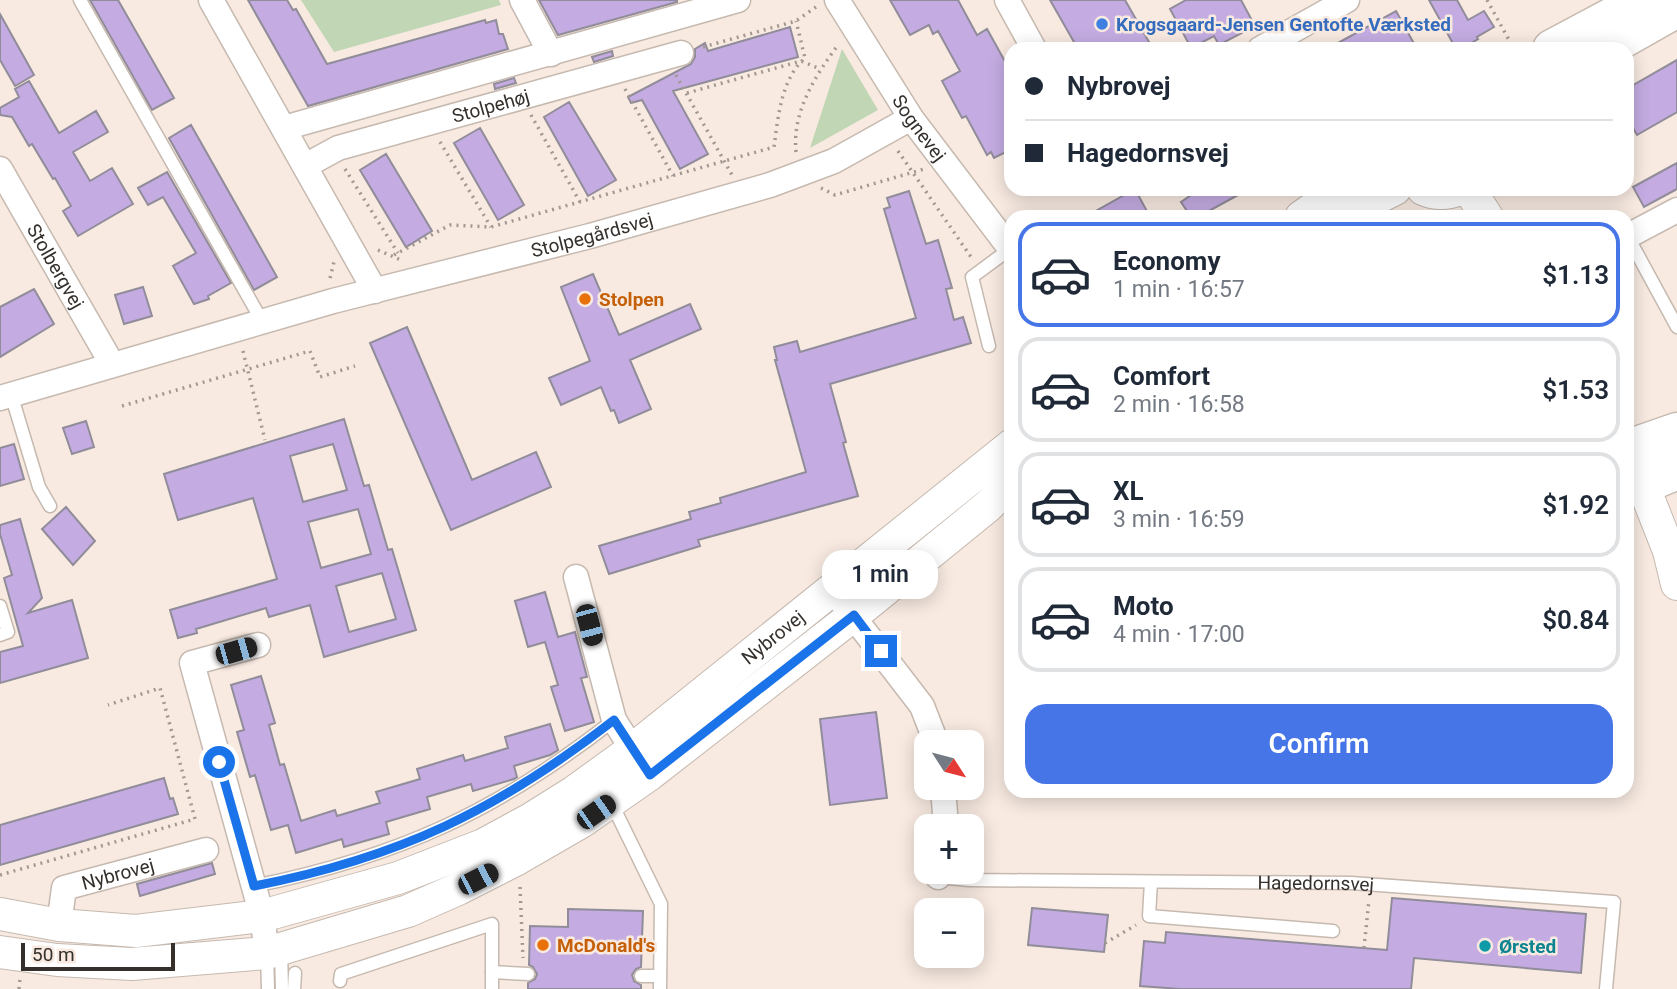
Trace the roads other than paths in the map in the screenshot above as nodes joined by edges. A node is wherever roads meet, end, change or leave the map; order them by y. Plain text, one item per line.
1 (80, 0) edge
2 (211, 0) edge
3 (522, 0) edge
4 (738, 0) edge
5 (1007, 0) edge
6 (1347, 0) edge
7 (1644, 0) edge
8 (827, 4) edge
9 (1677, 8) edge
10 (1030, 42) edge
11 (1272, 42) edge
12 (1565, 42) edge
13 (1616, 42) edge
14 (551, 54) junction
15 (673, 55) road end
16 (911, 118) junction
17 (284, 128) junction
18 (305, 166) junction
19 (0, 169) edge
20 (1331, 196) edge
21 (1381, 196) edge
22 (1311, 210) edge
23 (1359, 210) edge
24 (1677, 210) edge
25 (1634, 234) edge
26 (1004, 241) edge
27 (1634, 248) edge
28 (1004, 255) edge
29 (375, 291) junction
30 (262, 321) junction
31 (1677, 327) edge
32 (989, 346) dead end
33 (112, 364) junction
34 (5, 396) edge
35 (1677, 432) edge
36 (1634, 447) edge
37 (1004, 451) edge
38 (1634, 454) edge
39 (1660, 477) edge
40 (1004, 490) edge
41 (50, 506) dead end
42 (576, 577) dead end
43 (1677, 584) edge
44 (832, 591) junction
45 (0, 606) edge
46 (854, 615) junction
47 (0, 635) edge
48 (258, 645) dead end
49 (614, 720) junction
50 (931, 730) edge
51 (641, 762) junction
52 (611, 802) junction
53 (206, 850) dead end
54 (984, 880) edge
55 (1151, 881) junction
56 (254, 886) junction
57 (0, 914) edge
58 (59, 925) junction
59 (1333, 931) dead end
60 (0, 952) edge
61 (284, 955) edge
62 (57, 960) junction
63 (492, 972) junction
64 (528, 974) dead end
65 (641, 976) dead end
66 (340, 981) dead end
67 (660, 983) edge
68 (268, 989) edge
69 (492, 989) edge
70 (1606, 989) edge

1 - 30 lane
2 - 17 street
3 - 14 street
4 - 14 street, Stolpehøj
5 - 10 street
6 - 11 street
7 - 12 main road
8 - 16 street, Sognevej
9 - 13 main road
14 - 17 street, Stolpehøj
15 - 18 street, Stolpehøj
16 - 26 street, Sognevej
16 - 29 street, Stolpegårdsvej
17 - 18 street
18 - 29 street
19 - 33 street, Stolbergvej
20 - 22 street
21 - 23 street
24 - 25 street
27 - 31 lane
28 - 32 lane
29 - 30 street, Stolpegårdsvej
30 - 33 street, Stolpegårdsvej
33 - 34 street, Stolpegårdsvej
34 - 41 lane
35 - 36 main road
37 - 44 street, Nybrovej
38 - 39 street
39 - 43 street
40 - 46 street, Nybrovej
42 - 49 street
44 - 46 street
44 - 51 street, Nybrovej
45 - 47 lane
46 - 50 street
46 - 51 street, Nybrovej
48 - 56 street
49 - 51 street
49 - 56 lane
51 - 52 street, Nybrovej
51 - 61 street, Nybrovej
52 - 61 street, Nybrovej
52 - 67 lane
53 - 58 street, Nybrovej
54 - 55 lane, Hagedornsvej
55 - 59 lane
55 - 70 lane, Hagedornsvej
56 - 61 street
57 - 58 street, Nybrovej
58 - 61 street, Nybrovej
58 - 62 street
60 - 62 street, Nybrovej
61 - 62 street, Nybrovej
61 - 68 lane
63 - 64 lane
63 - 66 lane
63 - 69 lane
65 - 67 lane

